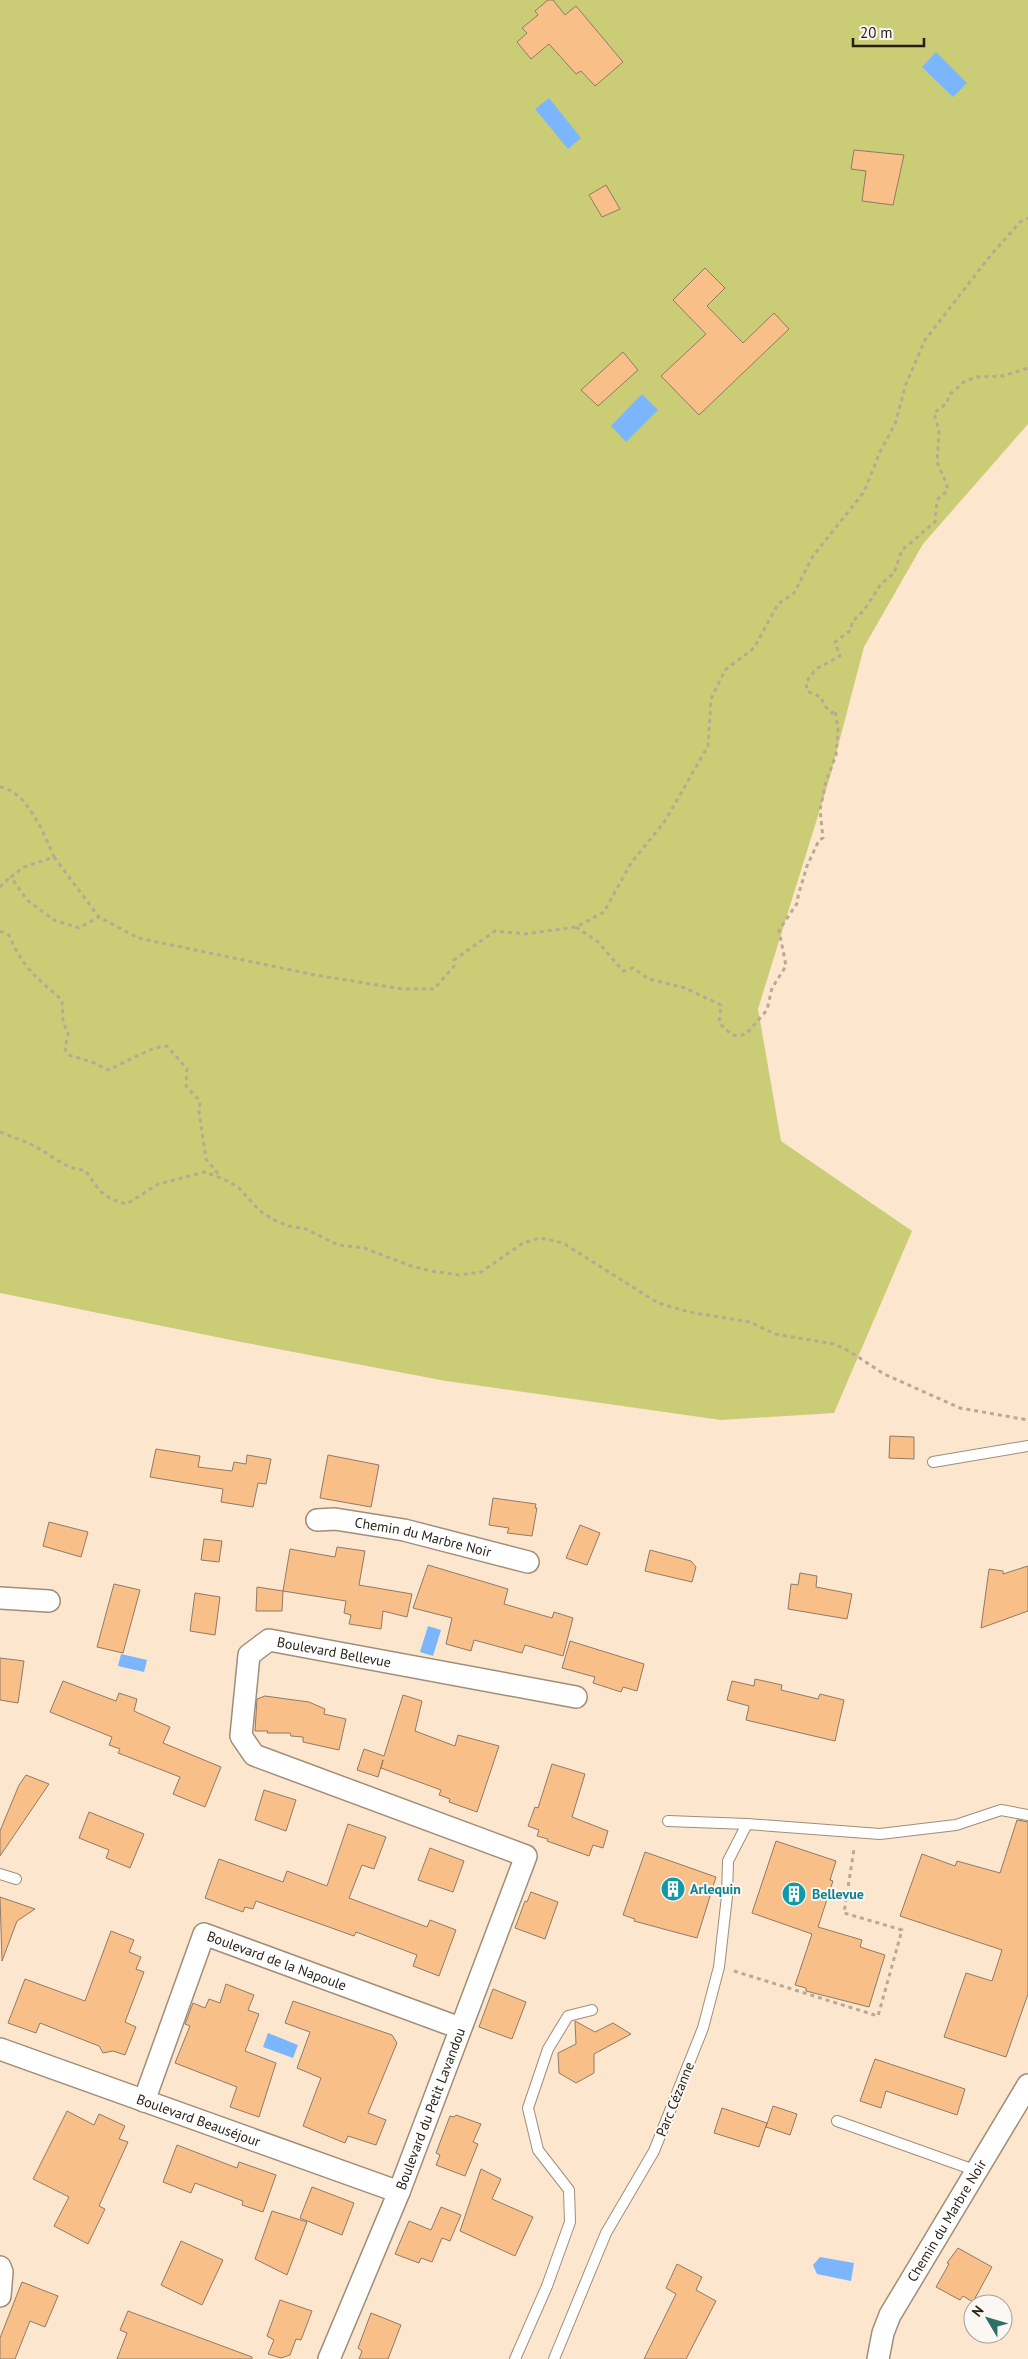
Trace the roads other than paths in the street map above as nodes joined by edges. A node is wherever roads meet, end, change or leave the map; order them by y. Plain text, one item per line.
1 (1028, 1446) edge
2 (933, 1462) dead end
3 (316, 1520) dead end
4 (528, 1562) dead end
5 (0, 1598) edge
6 (49, 1601) dead end
7 (576, 1697) dead end
8 (1028, 1815) edge
9 (668, 1821) dead end
10 (747, 1824) junction
11 (526, 1856) joint
12 (0, 1874) edge
13 (16, 1879) dead end
14 (592, 2010) dead end
15 (460, 2028) junction
16 (0, 2049) edge
17 (1028, 2086) edge
18 (144, 2101) junction
19 (837, 2121) dead end
20 (976, 2171) junction
21 (399, 2192) junction
22 (0, 2267) edge
23 (0, 2296) edge
24 (328, 2359) edge
25 (515, 2359) edge
26 (554, 2359) edge
27 (878, 2359) edge

1 - 2 lane
3 - 4 street, Chemin du Marbre Noir
5 - 6 street
7 - 11 street, Boulevard Bellevue
8 - 10 lane
9 - 10 lane
10 - 26 lane, Parc Cézanne
11 - 15 street, Boulevard du Petit Lavandou
12 - 13 lane
14 - 25 lane
15 - 18 street, Boulevard de la Napoule
15 - 21 street, Boulevard du Petit Lavandou
16 - 18 street, Boulevard Beauséjour
17 - 20 street, Chemin du Marbre Noir
18 - 21 street, Boulevard Beauséjour
19 - 20 lane
20 - 27 street, Chemin du Marbre Noir
21 - 24 street, Boulevard du Petit Lavandou
22 - 23 street

